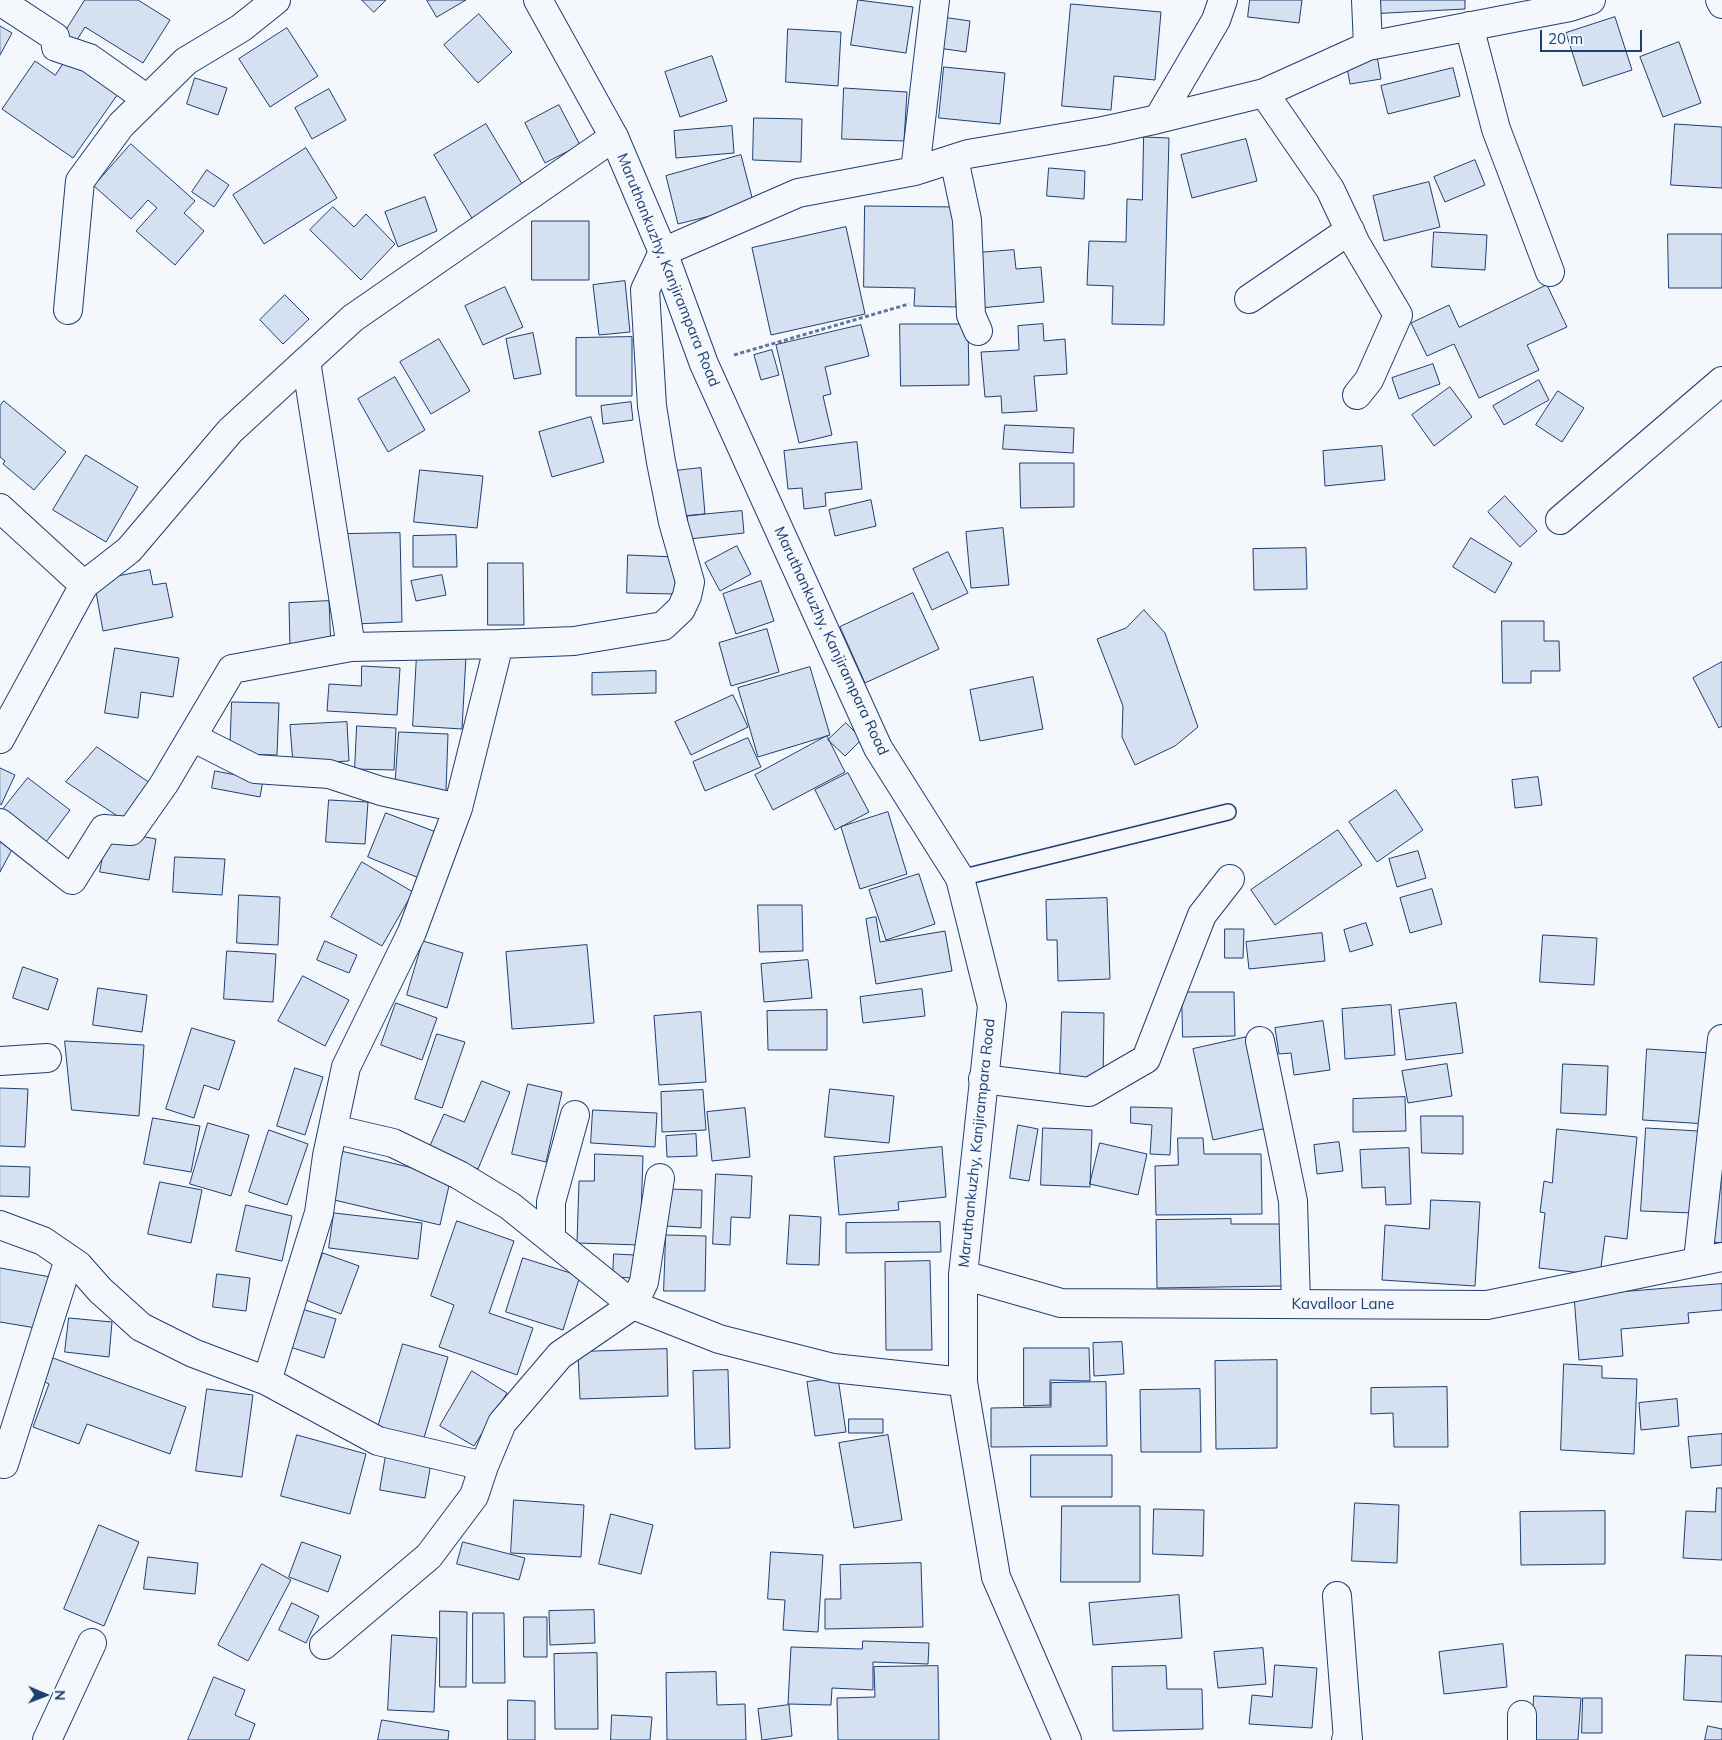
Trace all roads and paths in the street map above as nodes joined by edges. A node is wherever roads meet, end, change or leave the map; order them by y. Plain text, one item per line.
1 (276, 0) edge
2 (538, 0) edge
3 (935, 0) edge
4 (1223, 0) edge
5 (1366, 0) edge
6 (1591, 0) edge
7 (1720, 0) edge
8 (0, 1) edge
9 (1722, 4) edge
10 (1469, 26) junction
11 (1368, 46) junction
12 (1264, 93) junction
13 (147, 100) junction
14 (1158, 119) junction
15 (614, 137) junction
16 (954, 159) junction
17 (915, 171) junction
18 (1350, 230) junction
19 (663, 252) junction
20 (1550, 272) dead end
21 (1249, 299) dead end
22 (909, 304) dead end
23 (68, 310) dead end
24 (978, 331) dead end
25 (306, 361) junction
26 (704, 364) junction
27 (1722, 381) edge
28 (1358, 395) dead end
29 (0, 508) edge
30 (1560, 520) dead end
31 (84, 584) junction
32 (499, 644) junction
33 (351, 647) junction
34 (192, 737) junction
35 (0, 738) edge
36 (458, 808) junction
37 (1228, 812) dead end
38 (0, 823) edge
39 (960, 878) junction
40 (1230, 879) dead end
41 (1722, 1039) edge
42 (1260, 1041) dead end
43 (47, 1058) dead end
44 (0, 1061) edge
45 (984, 1079) junction
46 (576, 1115) dead end
47 (333, 1129) junction
48 (660, 1178) dead end
49 (0, 1225) edge
50 (551, 1237) junction
51 (69, 1259) junction
52 (1710, 1259) edge
53 (963, 1274) junction
54 (1296, 1304) junction
55 (633, 1305) junction
56 (267, 1381) junction
57 (964, 1382) junction
58 (4, 1464) dead end
59 (484, 1466) junction
60 (1337, 1596) dead end
61 (92, 1643) dead end
62 (324, 1645) dead end
63 (47, 1740) edge
64 (1067, 1740) edge
65 (1346, 1740) edge

1 - 13 street
2 - 15 street, Maruthankuzhy, Kanjirampara Road
3 - 17 street
4 - 14 street
5 - 11 street
6 - 10 street
7 - 9 street
8 - 13 street
10 - 11 street
10 - 20 street
11 - 12 street
12 - 14 street
12 - 18 street
13 - 23 street
14 - 16 street
15 - 19 street, Maruthankuzhy, Kanjirampara Road
15 - 25 street
16 - 17 street
16 - 24 street
17 - 19 street
18 - 21 street
18 - 28 street
19 - 26 street, Maruthankuzhy, Kanjirampara Road
19 - 32 street
22 - 26 path
25 - 31 street
25 - 33 street
26 - 39 street, Maruthankuzhy, Kanjirampara Road
27 - 30 street
29 - 31 street
31 - 35 street
32 - 33 street
32 - 36 street
33 - 34 street
34 - 36 street
34 - 38 street
36 - 47 street
37 - 39 lane
39 - 45 street, Maruthankuzhy, Kanjirampara Road
40 - 45 street
41 - 52 street
42 - 54 street
43 - 44 street
45 - 53 street, Maruthankuzhy, Kanjirampara Road
46 - 50 street
47 - 50 street
47 - 56 street
48 - 55 street
49 - 51 street
50 - 55 street
51 - 56 street
51 - 58 street
52 - 54 street, Kavalloor Lane
53 - 54 street, Kavalloor Lane
53 - 57 street, Maruthankuzhy, Kanjirampara Road
55 - 57 street
55 - 59 street
56 - 59 street
57 - 64 street, Maruthankuzhy, Kanjirampara Road
59 - 62 street
60 - 65 street
61 - 63 street

